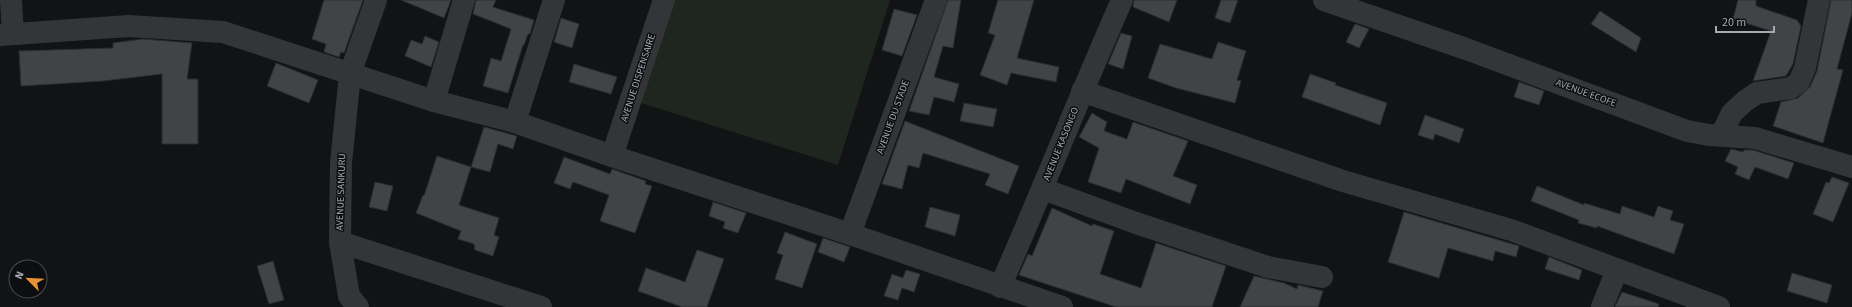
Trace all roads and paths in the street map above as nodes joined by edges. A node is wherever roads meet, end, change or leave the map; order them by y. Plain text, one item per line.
1 (11, 0) edge
2 (376, 0) edge
3 (464, 0) edge
4 (554, 0) edge
5 (664, 0) edge
6 (936, 0) edge
7 (1122, 0) edge
8 (1324, 0) edge
9 (1819, 0) edge
10 (6, 34) edge
11 (350, 74) junction
12 (1082, 91) junction
13 (434, 101) junction
14 (515, 122) junction
15 (1721, 135) junction
16 (612, 156) junction
17 (1852, 167) edge
18 (1043, 189) junction
19 (850, 234) junction
20 (340, 242) junction
21 (1617, 270) junction
22 (1322, 277) dead end
23 (1000, 287) junction
24 (353, 303) edge
25 (541, 307) edge
26 (1062, 307) edge
27 (1602, 307) edge
28 (1719, 307) edge

1 - 10 street
2 - 11 street, AVENUE SANKURU
3 - 13 street
4 - 14 street
5 - 16 street, AVENUE DISPENSAIRE
6 - 19 street, AVENUE DU STADE
7 - 12 street, AVENUE KASONGO
8 - 15 street, AVENUE ECOFE
9 - 15 street
10 - 11 street
11 - 13 street
11 - 20 street, AVENUE SANKURU
12 - 18 street, AVENUE KASONGO
12 - 21 street
13 - 14 street
14 - 16 street
15 - 17 street, AVENUE ECOFE
16 - 19 street
18 - 22 street
18 - 23 street, AVENUE KASONGO
19 - 23 street
20 - 24 street, AVENUE SANKURU
20 - 25 street
21 - 27 street
21 - 28 street
23 - 26 street

